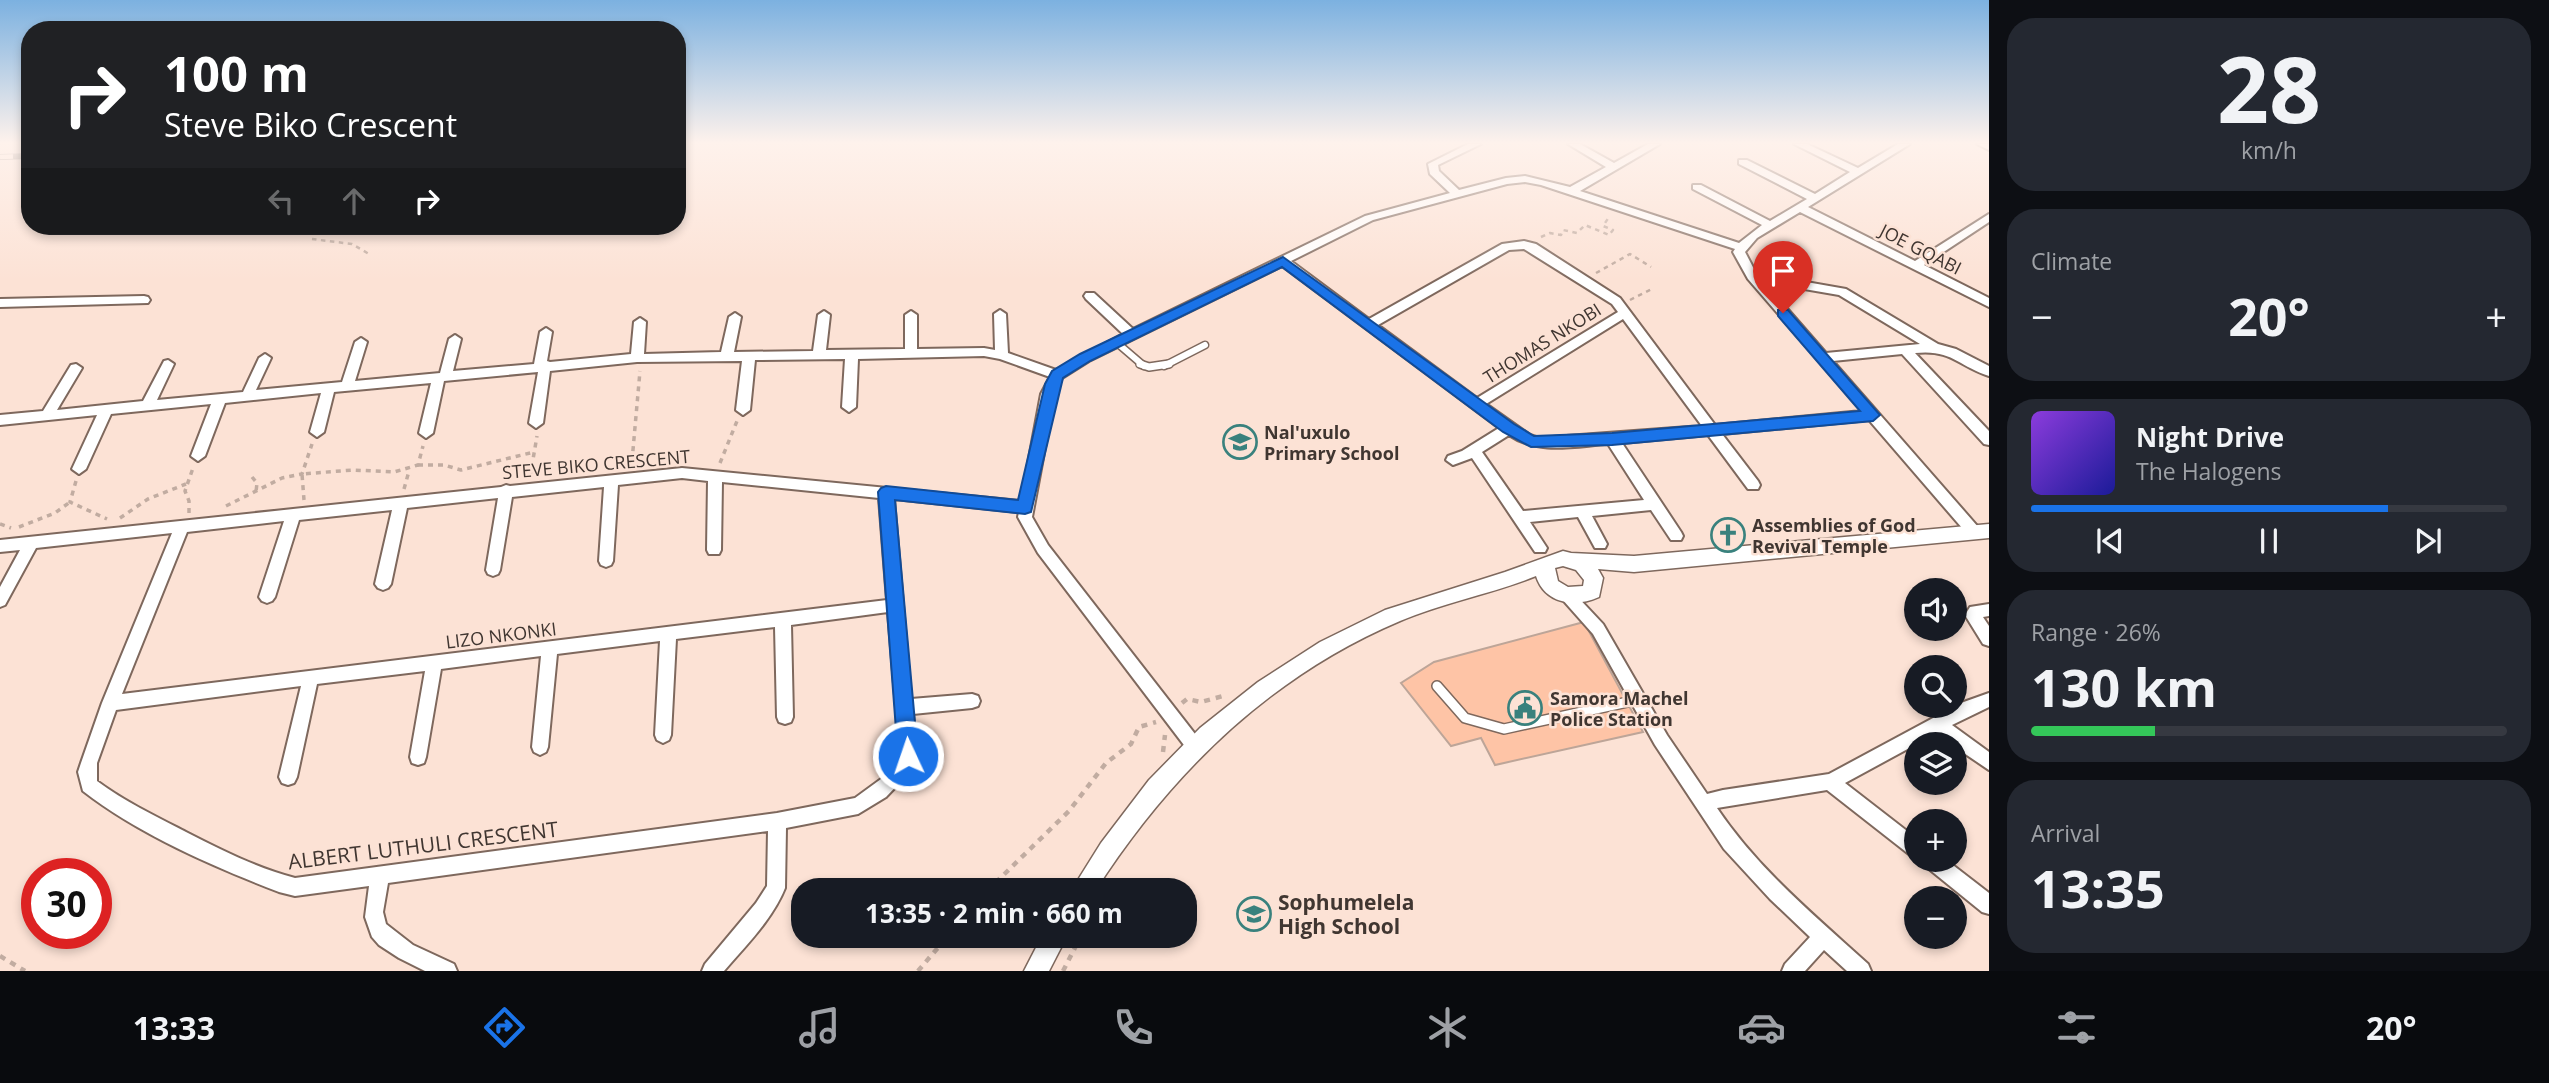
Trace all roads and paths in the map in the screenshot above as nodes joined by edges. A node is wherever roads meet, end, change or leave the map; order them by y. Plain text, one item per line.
1 (1453, 189) edge
2 (1475, 189) edge
3 (1565, 189) edge
4 (1574, 189) edge
5 (1702, 189) edge
6 (1797, 189) edge
7 (1829, 189) edge
8 (1571, 191) junction
9 (1457, 193) junction
10 (1814, 198) junction
11 (1614, 205) junction
12 (1799, 207) junction
13 (1989, 216) edge
14 (1770, 225) junction
15 (312, 239) dead end
16 (1532, 247) junction
17 (1741, 247) junction
18 (369, 254) dead end
19 (1283, 261) junction
20 (1915, 266) junction
21 (1651, 267) dead end
22 (1752, 276) junction
23 (1586, 281) junction
24 (1651, 289) dead end
25 (1090, 296) dead end
26 (144, 300) dead end
27 (0, 303) edge
28 (1989, 303) edge
29 (1622, 308) junction
30 (1000, 314) dead end
31 (824, 315) dead end
32 (911, 315) dead end
33 (734, 317) dead end
34 (640, 322) dead end
35 (1368, 325) junction
36 (546, 332) dead end
37 (1132, 335) junction
38 (454, 339) dead end
39 (361, 342) dead end
40 (1116, 342) junction
41 (1205, 345) dead end
42 (1934, 347) junction
43 (1904, 349) junction
44 (911, 353) junction
45 (852, 354) junction
46 (819, 355) junction
47 (1002, 355) junction
48 (727, 356) junction
49 (748, 356) junction
50 (265, 358) dead end
51 (636, 358) junction
52 (1823, 358) junction
53 (168, 365) dead end
54 (543, 366) junction
55 (76, 368) dead end
56 (1989, 372) edge
57 (1057, 375) junction
58 (442, 376) junction
59 (347, 386) junction
60 (329, 388) junction
61 (247, 396) junction
62 (220, 398) junction
63 (1477, 404) junction
64 (147, 406) junction
65 (849, 407) dead end
66 (106, 410) junction
67 (743, 410) joint
68 (47, 415) junction
69 (1873, 415) junction
70 (0, 420) edge
71 (536, 424) joint
72 (1509, 428) junction
73 (1712, 429) junction
74 (317, 432) joint
75 (426, 433) joint
76 (1612, 439) junction
77 (1989, 440) edge
78 (1474, 450) junction
79 (534, 452) junction
80 (198, 456) joint
81 (1453, 460) dead end
82 (632, 461) dead end
83 (418, 465) junction
84 (79, 470) joint
85 (302, 474) junction
86 (715, 476) junction
87 (252, 477) dead end
88 (611, 479) junction
89 (186, 484) junction
90 (1753, 485) dead end
91 (527, 488) junction
92 (506, 490) junction
93 (256, 492) junction
94 (886, 492) junction
95 (70, 502) junction
96 (401, 502) junction
97 (1656, 505) junction
98 (1025, 507) junction
99 (218, 509) dead end
100 (199, 511) dead end
101 (1581, 511) junction
102 (294, 513) junction
103 (1519, 517) junction
104 (186, 519) junction
105 (0, 524) edge
106 (1981, 532) edge
107 (1676, 536) dead end
108 (32, 542) junction
109 (1600, 544) dead end
110 (0, 546) edge
111 (714, 550) dead end
112 (1544, 555) junction
113 (1574, 560) junction
114 (607, 561) dead end
115 (1634, 564) junction
116 (494, 570) dead end
117 (1500, 583) junction
118 (383, 584) dead end
119 (1593, 588) junction
120 (1563, 594) junction
121 (267, 597) dead end
122 (0, 601) edge
123 (897, 605) junction
124 (1989, 610) edge
125 (783, 620) junction
126 (1598, 629) junction
127 (668, 634) junction
128 (1989, 639) edge
129 (550, 648) junction
130 (434, 662) junction
131 (311, 677) junction
132 (1437, 686) dead end
133 (1638, 700) junction
134 (972, 701) dead end
135 (1989, 701) edge
136 (110, 703) junction
137 (905, 707) junction
138 (785, 717) dead end
139 (1157, 721) dead end
140 (1937, 724) junction
141 (663, 735) dead end
142 (540, 747) dead end
143 (1196, 748) junction
144 (418, 757) dead end
145 (1989, 762) edge
146 (288, 776) dead end
147 (1830, 782) junction
148 (1703, 803) junction
149 (777, 821) junction
150 (1904, 840) edge
151 (1947, 872) edge
152 (381, 874) junction
153 (1000, 878) edge
154 (1092, 878) edge
155 (1989, 905) edge
156 (1823, 937) junction
157 (938, 948) edge
158 (1049, 948) edge
159 (1075, 948) edge
160 (0, 956) edge
161 (25, 971) edge
162 (447, 971) edge
163 (712, 971) edge
164 (918, 971) edge
165 (1037, 971) edge
166 (1063, 971) edge
167 (1793, 971) edge
168 (1861, 971) edge

1 - 9 street
2 - 9 street
3 - 8 street
4 - 8 street
5 - 14 street
6 - 10 street
7 - 10 street
8 - 11 street
9 - 19 street
10 - 12 street
11 - 16 path
11 - 17 street
12 - 14 street
12 - 20 street, JOE GQABI
13 - 20 street
14 - 17 street
15 - 18 path
16 - 23 street
16 - 35 street
17 - 22 street
19 - 35 street
19 - 37 street
20 - 28 street, JOE GQABI
21 - 23 path
22 - 42 street
22 - 52 street
23 - 29 street
24 - 29 path
25 - 37 street
26 - 27 street
29 - 63 street, THOMAS NKOBI
29 - 73 street
30 - 47 street
31 - 46 street
32 - 44 street
33 - 48 street
34 - 51 street
35 - 63 street
36 - 54 street
37 - 40 street
38 - 58 street
39 - 59 street
40 - 41 lane
40 - 57 street
42 - 43 street
42 - 56 street
43 - 52 street
43 - 77 street
44 - 45 street
44 - 47 street
45 - 46 street
45 - 65 street
46 - 49 street
47 - 57 street
48 - 49 street
48 - 51 street
49 - 67 street
50 - 61 street
51 - 54 street
51 - 82 path
52 - 69 street
53 - 64 street
54 - 58 street
54 - 71 street
55 - 68 street
57 - 98 street
58 - 59 street
58 - 75 street
59 - 60 street
60 - 61 street
60 - 74 street
61 - 62 street
62 - 64 street
62 - 80 street
63 - 72 street
64 - 66 street
66 - 68 street
66 - 84 street
67 - 86 path
68 - 70 street
69 - 73 street
69 - 106 street
71 - 79 path
72 - 76 street
72 - 78 street
73 - 76 street
73 - 90 street
74 - 85 path
75 - 83 path
76 - 97 street
78 - 81 street
78 - 103 street
79 - 83 path
79 - 91 path
80 - 89 path
83 - 85 path
84 - 95 path
85 - 93 path
85 - 102 path
86 - 88 street, STEVE BIKO CRESCENT
86 - 94 street, STEVE BIKO CRESCENT
86 - 111 street
87 - 93 path
88 - 91 street, STEVE BIKO CRESCENT
88 - 114 street
89 - 95 path
89 - 104 path
91 - 92 street, STEVE BIKO CRESCENT
92 - 96 street, STEVE BIKO CRESCENT
92 - 116 street
93 - 99 path
94 - 98 street, STEVE BIKO CRESCENT
94 - 123 street, ALBERT LUTHULI CRESCENT
95 - 105 path
96 - 102 street, STEVE BIKO CRESCENT
96 - 118 street
97 - 101 street
97 - 107 street
98 - 143 street
100 - 104 path
101 - 103 street
101 - 109 street
102 - 104 street, STEVE BIKO CRESCENT
102 - 121 street
103 - 112 street
104 - 108 street, STEVE BIKO CRESCENT
104 - 136 street, ALBERT LUTHULI CRESCENT
106 - 115 street
108 - 110 street, STEVE BIKO CRESCENT
108 - 122 street
112 - 113 street
112 - 117 street
112 - 120 street
113 - 115 street
113 - 119 street
115 - 119 street
117 - 120 street
117 - 143 street
119 - 120 street
119 - 126 street
120 - 126 street
123 - 125 street, LIZO NKONKI
123 - 137 street, ALBERT LUTHULI CRESCENT
124 - 128 street
125 - 127 street, LIZO NKONKI
125 - 138 street
126 - 133 street
127 - 129 street, LIZO NKONKI
127 - 141 street
129 - 130 street, LIZO NKONKI
129 - 142 street
130 - 131 street, LIZO NKONKI
130 - 144 street
131 - 136 street, LIZO NKONKI
131 - 146 street
132 - 133 lane
133 - 148 street
134 - 137 street
135 - 140 street
136 - 152 street, ALBERT LUTHULI CRESCENT
137 - 149 street, ALBERT LUTHULI CRESCENT
139 - 153 path
140 - 145 street
140 - 147 street
143 - 154 street
147 - 148 street
147 - 150 street
148 - 156 street
149 - 152 street, ALBERT LUTHULI CRESCENT
149 - 163 street
151 - 155 street
152 - 162 street
156 - 167 street
156 - 168 street
157 - 164 path
158 - 165 street
159 - 166 path
160 - 161 path

